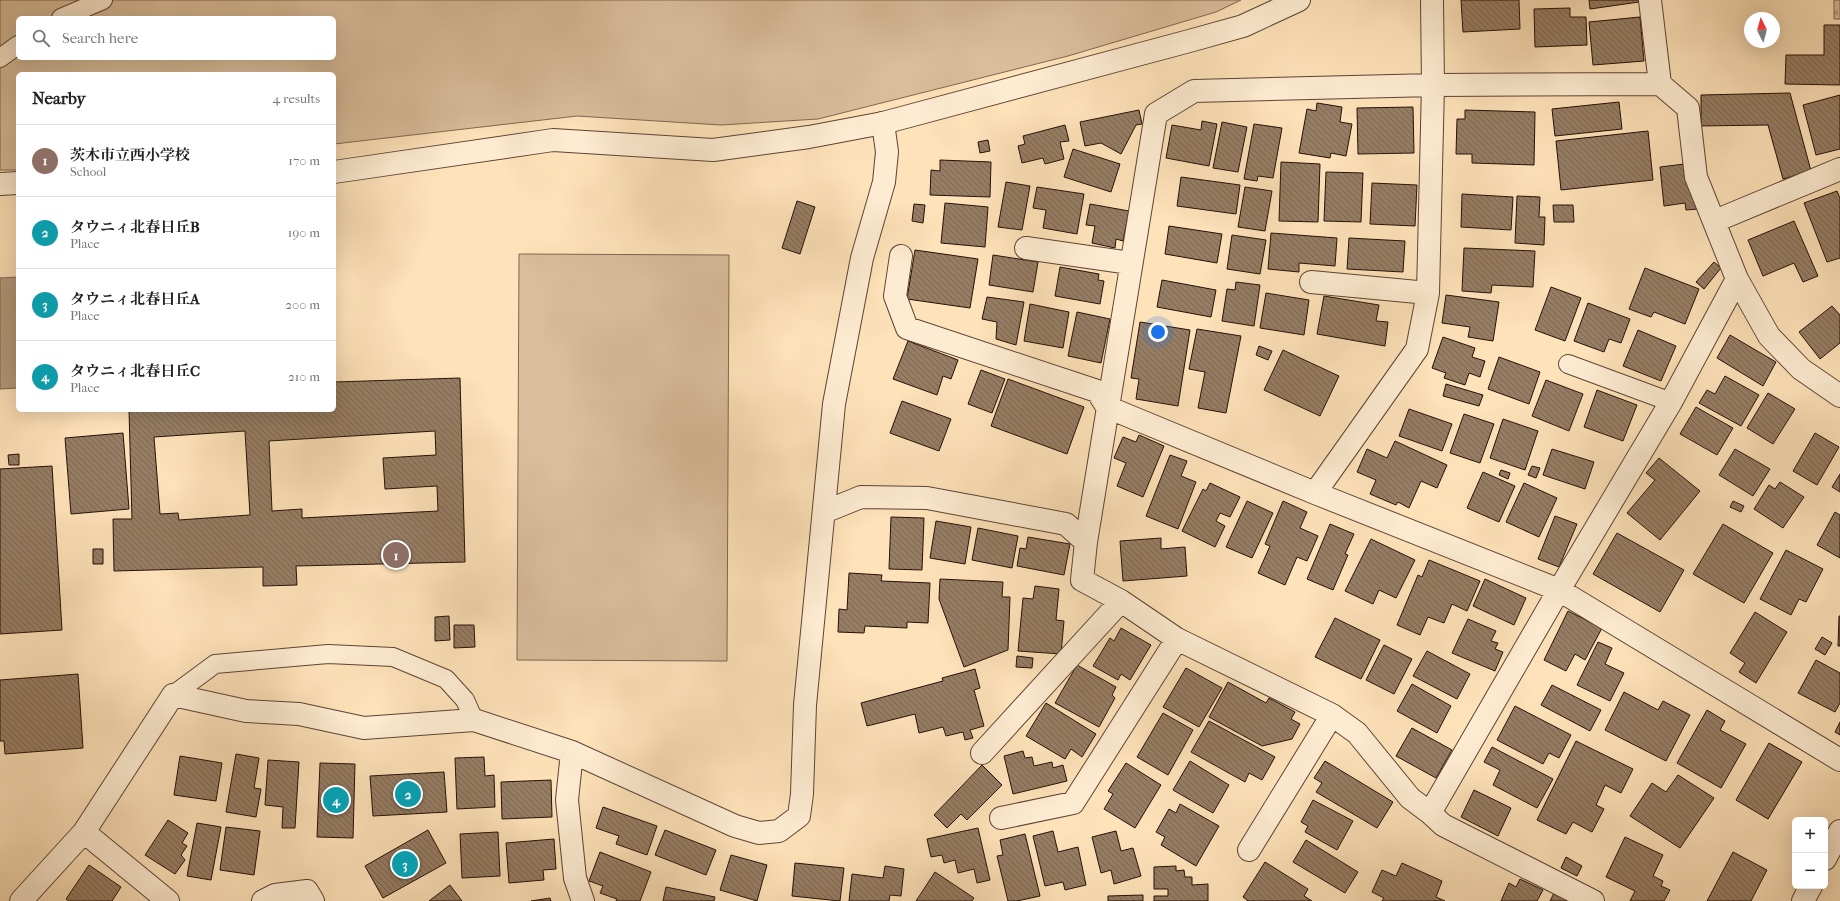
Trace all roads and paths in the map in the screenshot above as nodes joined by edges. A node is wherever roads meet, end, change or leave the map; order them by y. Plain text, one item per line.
1 (103, 0) edge
2 (1299, 0) edge
3 (1432, 0) edge
4 (1650, 0) edge
5 (65, 16) edge
6 (16, 46) edge
7 (0, 58) edge
8 (1660, 84) junction
9 (1434, 85) junction
10 (883, 122) junction
11 (1840, 169) edge
12 (336, 172) edge
13 (16, 183) edge
14 (0, 184) edge
15 (1715, 221) junction
16 (1026, 248) dead end
17 (901, 256) dead end
18 (1130, 263) junction
19 (1736, 278) junction
20 (1311, 282) dead end
21 (1428, 293) junction
22 (1568, 364) dead end
23 (1839, 394) edge
24 (1671, 402) junction
25 (1107, 407) junction
26 (1315, 493) junction
27 (824, 512) junction
28 (1086, 542) junction
29 (1559, 590) junction
30 (1121, 601) junction
31 (1177, 639) junction
32 (173, 695) junction
33 (1332, 715) junction
34 (474, 720) junction
35 (572, 752) junction
36 (982, 753) dead end
37 (1840, 760) edge
38 (1430, 813) junction
39 (1001, 818) dead end
40 (84, 832) junction
41 (1840, 832) edge
42 (1249, 850) dead end
43 (1828, 854) edge
44 (1809, 889) edge
45 (21, 901) edge
46 (168, 901) edge
47 (263, 901) edge
48 (313, 901) edge
49 (583, 901) edge
50 (1593, 901) edge
51 (1803, 901) edge

1 - 5 lane
2 - 10 street
3 - 9 street
4 - 8 street
6 - 7 lane
8 - 9 street
8 - 15 street
9 - 18 street
9 - 21 street
10 - 12 street
10 - 27 street
11 - 15 street
13 - 14 street
15 - 19 street
16 - 18 street
17 - 25 street
18 - 25 street
19 - 23 street
19 - 24 street
20 - 21 street
21 - 26 street
22 - 24 lane
24 - 29 street
25 - 26 street
25 - 28 street
26 - 29 street
27 - 28 street
27 - 35 street
28 - 30 street
29 - 37 street
29 - 38 street
30 - 31 street
30 - 36 street
31 - 33 street
31 - 39 street
32 - 34 street
32 - 34 lane
32 - 40 street
33 - 38 street
33 - 42 street
34 - 35 street
35 - 49 street
38 - 50 street
40 - 45 street
40 - 46 street
41 - 43 street
44 - 51 street
47 - 48 street

